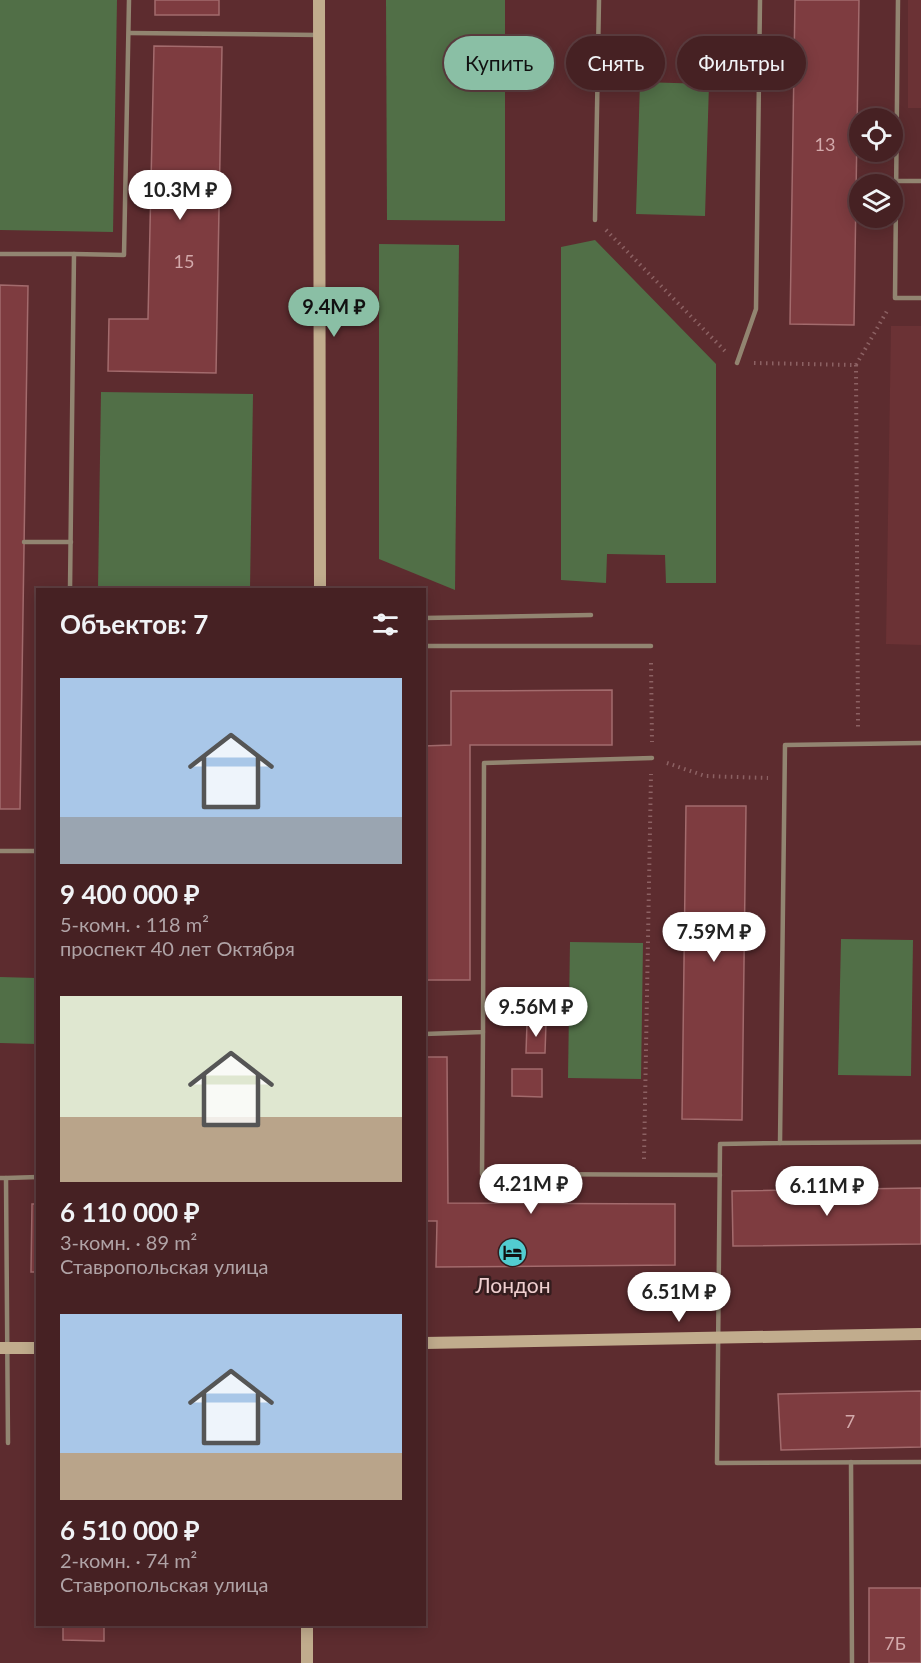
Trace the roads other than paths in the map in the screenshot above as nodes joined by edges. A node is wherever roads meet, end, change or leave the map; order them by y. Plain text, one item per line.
1 (129, 0) edge
2 (319, 0) edge
3 (599, 0) edge
4 (760, 0) edge
5 (898, 0) edge
6 (129, 33) junction
7 (319, 35) junction
8 (897, 174) edge
9 (903, 181) edge
10 (921, 181) edge
11 (595, 220) road end
12 (896, 228) edge
13 (74, 254) junction
14 (0, 255) edge
15 (921, 298) edge
16 (736, 363) road end
17 (24, 542) dead end
18 (71, 542) junction
19 (70, 588) edge
20 (320, 588) edge
21 (591, 615) dead end
22 (426, 618) edge
23 (426, 646) edge
24 (651, 646) road end
25 (921, 743) edge
26 (652, 758) road end
27 (0, 851) edge
28 (36, 851) edge
29 (483, 1032) junction
30 (426, 1034) edge
31 (921, 1142) edge
32 (780, 1143) junction
33 (720, 1175) junction
34 (36, 1177) edge
35 (3, 1178) edge
36 (921, 1334) edge
37 (718, 1337) junction
38 (426, 1343) edge
39 (4, 1348) edge
40 (36, 1348) edge
41 (8, 1443) dead end
42 (851, 1462) junction
43 (921, 1462) edge
44 (308, 1626) edge
45 (307, 1663) edge
46 (852, 1663) edge

1 - 6 lane
2 - 7 street
3 - 11 lane
4 - 16 lane
5 - 8 lane
6 - 7 lane
6 - 13 lane
7 - 20 street
9 - 10 lane
12 - 15 lane
13 - 14 lane
13 - 18 lane
17 - 18 lane
18 - 19 lane
21 - 22 lane
23 - 24 lane
25 - 32 lane
26 - 29 lane
27 - 28 lane
29 - 30 lane
29 - 33 lane
31 - 32 lane
32 - 33 lane
33 - 37 lane
34 - 35 lane
35 - 39 lane
36 - 37 street
37 - 38 street
37 - 42 lane
39 - 40 street
39 - 41 lane
42 - 43 lane
42 - 46 lane
44 - 45 street

